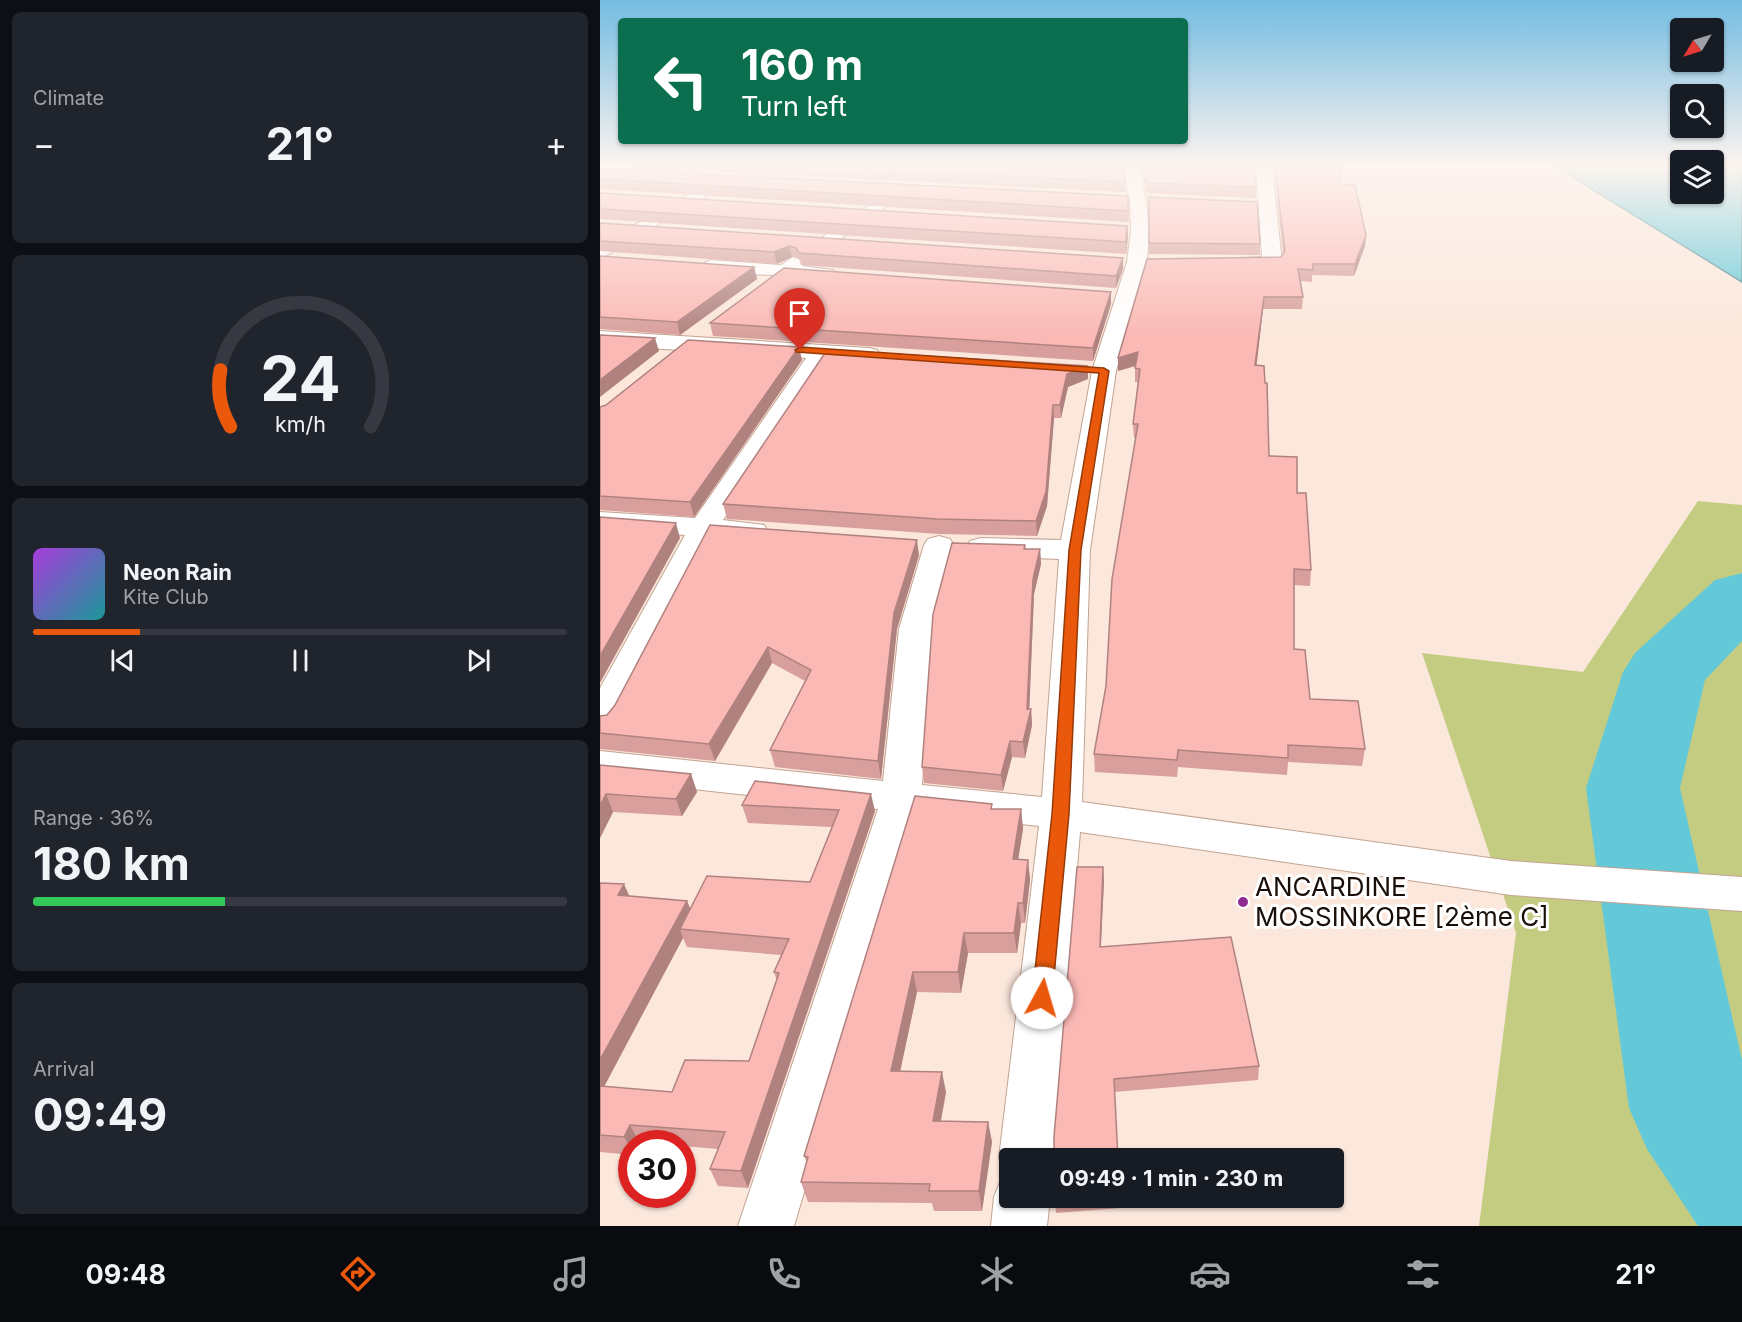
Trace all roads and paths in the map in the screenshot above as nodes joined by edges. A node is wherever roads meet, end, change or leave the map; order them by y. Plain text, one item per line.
1 (649, 224) edge
2 (849, 224) edge
3 (1134, 224) edge
4 (1265, 224) edge
5 (611, 226) edge
6 (643, 228) junction
7 (677, 231) edge
8 (789, 240) edge
9 (822, 243) junction
10 (857, 245) edge
11 (600, 253) edge
12 (600, 259) edge
13 (623, 261) edge
14 (1216, 262) edge
15 (691, 265) edge
16 (782, 271) junction
17 (842, 276) edge
18 (753, 292) edge
19 (706, 328) dead end
20 (600, 338) edge
21 (687, 343) junction
22 (822, 351) junction
23 (893, 356) edge
24 (661, 364) edge
25 (600, 521) edge
26 (704, 527) junction
27 (775, 533) edge
28 (1075, 550) junction
29 (600, 721) edge
30 (600, 765) edge
31 (901, 799) junction
32 (1061, 814) junction
33 (1733, 893) edge
34 (1027, 1148) edge
35 (1021, 1208) edge
36 (766, 1226) edge
37 (1019, 1226) edge

1 - 6 street
2 - 9 street
3 - 28 street
4 - 14 street
5 - 6 street
6 - 7 street
6 - 11 street
8 - 9 street
9 - 10 street
9 - 16 street
12 - 13 street
15 - 16 street
16 - 17 street
16 - 18 street
19 - 21 street
20 - 21 street
21 - 22 street
21 - 24 street
22 - 23 street
22 - 26 street
25 - 26 street
26 - 27 street
26 - 29 street
28 - 31 street
28 - 32 street
30 - 31 street
31 - 32 street
31 - 36 street
32 - 33 street
32 - 34 street
35 - 37 street

